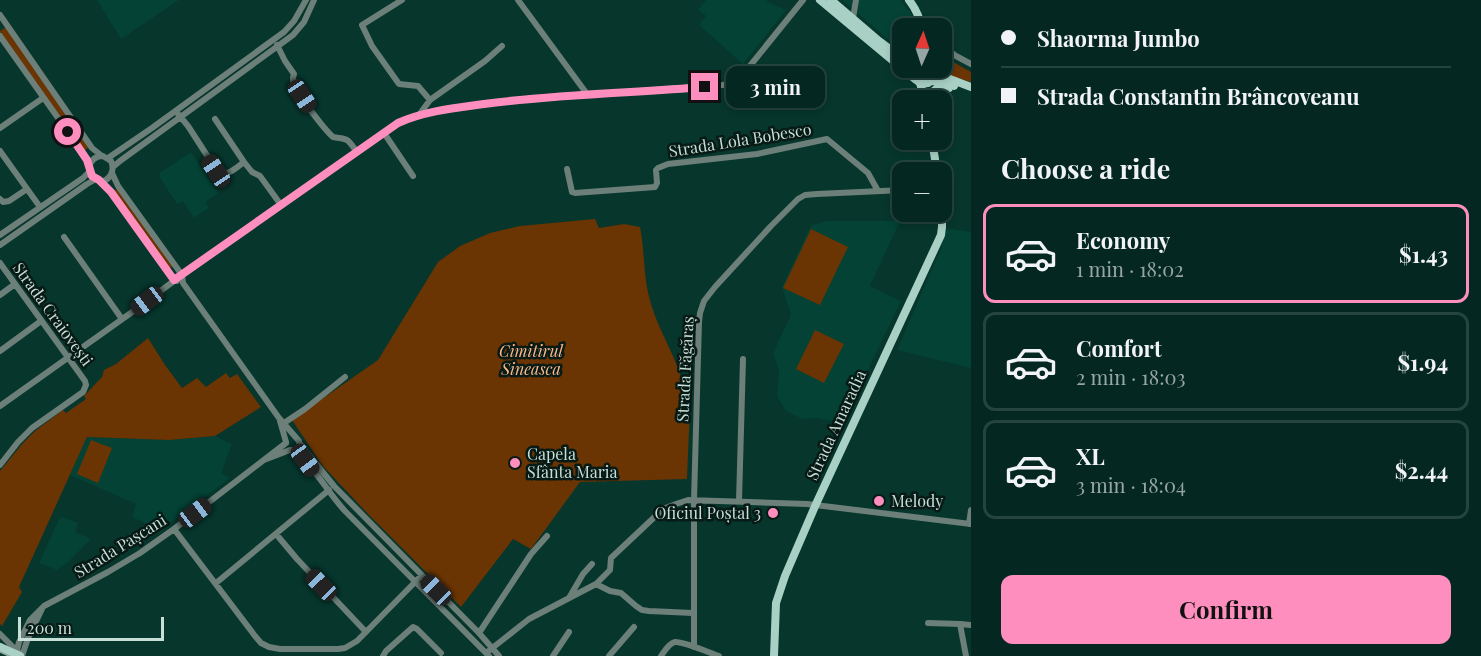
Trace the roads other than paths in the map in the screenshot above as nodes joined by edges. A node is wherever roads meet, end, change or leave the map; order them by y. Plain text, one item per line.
1 (306, 0) edge
2 (314, 0) edge
3 (402, 0) edge
4 (518, 0) edge
5 (803, 0) edge
6 (820, 0) edge
7 (831, 0) edge
8 (855, 0) edge
9 (909, 0) edge
10 (0, 15) edge
11 (853, 18) junction
12 (919, 18) edge
13 (0, 36) edge
14 (275, 38) junction
15 (278, 46) junction
16 (502, 46) dead end
17 (892, 50) edge
18 (952, 53) edge
19 (971, 64) edge
20 (919, 78) edge
21 (931, 78) edge
22 (946, 78) edge
23 (924, 82) junction
24 (968, 89) edge
25 (926, 90) edge
26 (934, 90) edge
27 (587, 94) junction
28 (43, 98) junction
29 (430, 100) junction
30 (175, 111) junction
31 (419, 115) junction
32 (180, 117) junction
33 (215, 119) dead end
34 (0, 128) edge
35 (384, 133) junction
36 (0, 151) edge
37 (357, 152) junction
38 (105, 157) junction
39 (244, 162) junction
40 (89, 169) junction
41 (567, 169) dead end
42 (113, 170) junction
43 (413, 176) dead end
44 (98, 180) junction
45 (27, 189) junction
46 (892, 190) edge
47 (878, 191) junction
48 (0, 199) edge
49 (281, 205) junction
50 (40, 207) junction
51 (942, 222) edge
52 (0, 235) edge
53 (64, 237) dead end
54 (0, 245) edge
55 (0, 263) edge
56 (182, 275) junction
57 (174, 280) junction
58 (182, 282) junction
59 (15, 284) junction
60 (0, 294) edge
61 (122, 319) junction
62 (41, 321) junction
63 (0, 351) edge
64 (67, 357) junction
65 (743, 359) dead end
66 (345, 377) dead end
67 (0, 406) edge
68 (282, 421) junction
69 (298, 441) junction
70 (286, 442) junction
71 (291, 451) junction
72 (264, 460) junction
73 (0, 465) edge
74 (331, 489) junction
75 (694, 500) junction
76 (739, 501) junction
77 (816, 504) junction
78 (971, 510) edge
79 (970, 524) edge
80 (174, 529) junction
81 (276, 534) junction
82 (547, 536) dead end
83 (592, 564) dead end
84 (421, 576) junction
85 (415, 581) junction
86 (216, 584) junction
87 (596, 585) junction
88 (567, 600) junction
89 (693, 613) junction
90 (928, 623) dead end
91 (960, 624) junction
92 (971, 625) edge
93 (634, 627) dead end
94 (366, 632) junction
95 (569, 632) dead end
96 (479, 633) junction
97 (0, 634) edge
98 (0, 647) edge
99 (694, 647) junction
100 (492, 648) junction
101 (441, 653) dead end
102 (487, 654) edge
103 (19, 655) edge
104 (383, 656) edge
105 (499, 656) edge
106 (553, 656) edge
107 (609, 656) edge
108 (661, 656) edge
109 (718, 656) edge
110 (774, 656) edge
111 (966, 656) edge

1 - 14 street
2 - 15 street
3 - 29 street
4 - 27 street
5 - 27 street
6 - 23 main road
7 - 11 main road
8 - 11 street
9 - 12 main road
10 - 38 street
11 - 17 main road
13 - 28 street
14 - 15 street
14 - 30 street
15 - 32 street
15 - 37 street
16 - 29 street
18 - 19 street
20 - 23 main road
21 - 23 main road
22 - 24 main road
23 - 24 main road
23 - 25 main road
24 - 26 main road
27 - 31 street
28 - 34 street
28 - 40 street
29 - 31 street
30 - 32 street
30 - 38 street
31 - 35 street
32 - 39 street
32 - 42 street
33 - 39 street
35 - 37 street
35 - 43 street
36 - 45 street
37 - 49 street
38 - 40 street
38 - 42 street
39 - 49 street
40 - 44 street
40 - 50 street
41 - 47 street, Strada Lola Bobesco
42 - 44 street
42 - 56 street
44 - 54 street
44 - 57 street
45 - 48 street
45 - 50 street
46 - 47 street, Strada Făgăraș
47 - 75 street, Strada Făgăraș
49 - 56 street
50 - 52 street
51 - 77 main road, Strada Amaradia
53 - 61 street
55 - 59 street, Strada Craiovești
56 - 57 street
56 - 58 street
57 - 58 street
57 - 61 street
58 - 68 street
59 - 60 street
59 - 62 street, Strada Craiovești
61 - 64 street
62 - 63 street
62 - 64 street, Strada Craiovești
64 - 67 street
64 - 73 street, Strada Craiovești
65 - 76 street
66 - 68 street
68 - 69 street
68 - 70 street
69 - 70 street
69 - 71 street
69 - 74 street
70 - 71 street
70 - 72 street, Strada Pașcani
71 - 72 street, Strada Pașcani
71 - 74 street
72 - 80 street, Strada Pașcani
74 - 81 street
74 - 84 street
74 - 85 street
75 - 76 street
75 - 87 street
75 - 89 street, Strada Făgăraș
76 - 77 street
77 - 79 street
77 - 110 main road, Strada Amaradia
78 - 79 street
80 - 86 street
80 - 103 street, Strada Pașcani
81 - 86 street
81 - 94 street
82 - 96 street
83 - 88 street
84 - 85 street
84 - 96 street
85 - 94 street
85 - 102 street
86 - 94 street
87 - 88 street
87 - 89 street
88 - 100 street
89 - 99 street, Strada Făgăraș
90 - 91 street
91 - 92 street
91 - 111 street
93 - 107 street
95 - 106 street
96 - 100 street
97 - 103 street
98 - 103 main road
99 - 108 street
99 - 109 street
100 - 102 street
100 - 105 street
101 - 104 street

